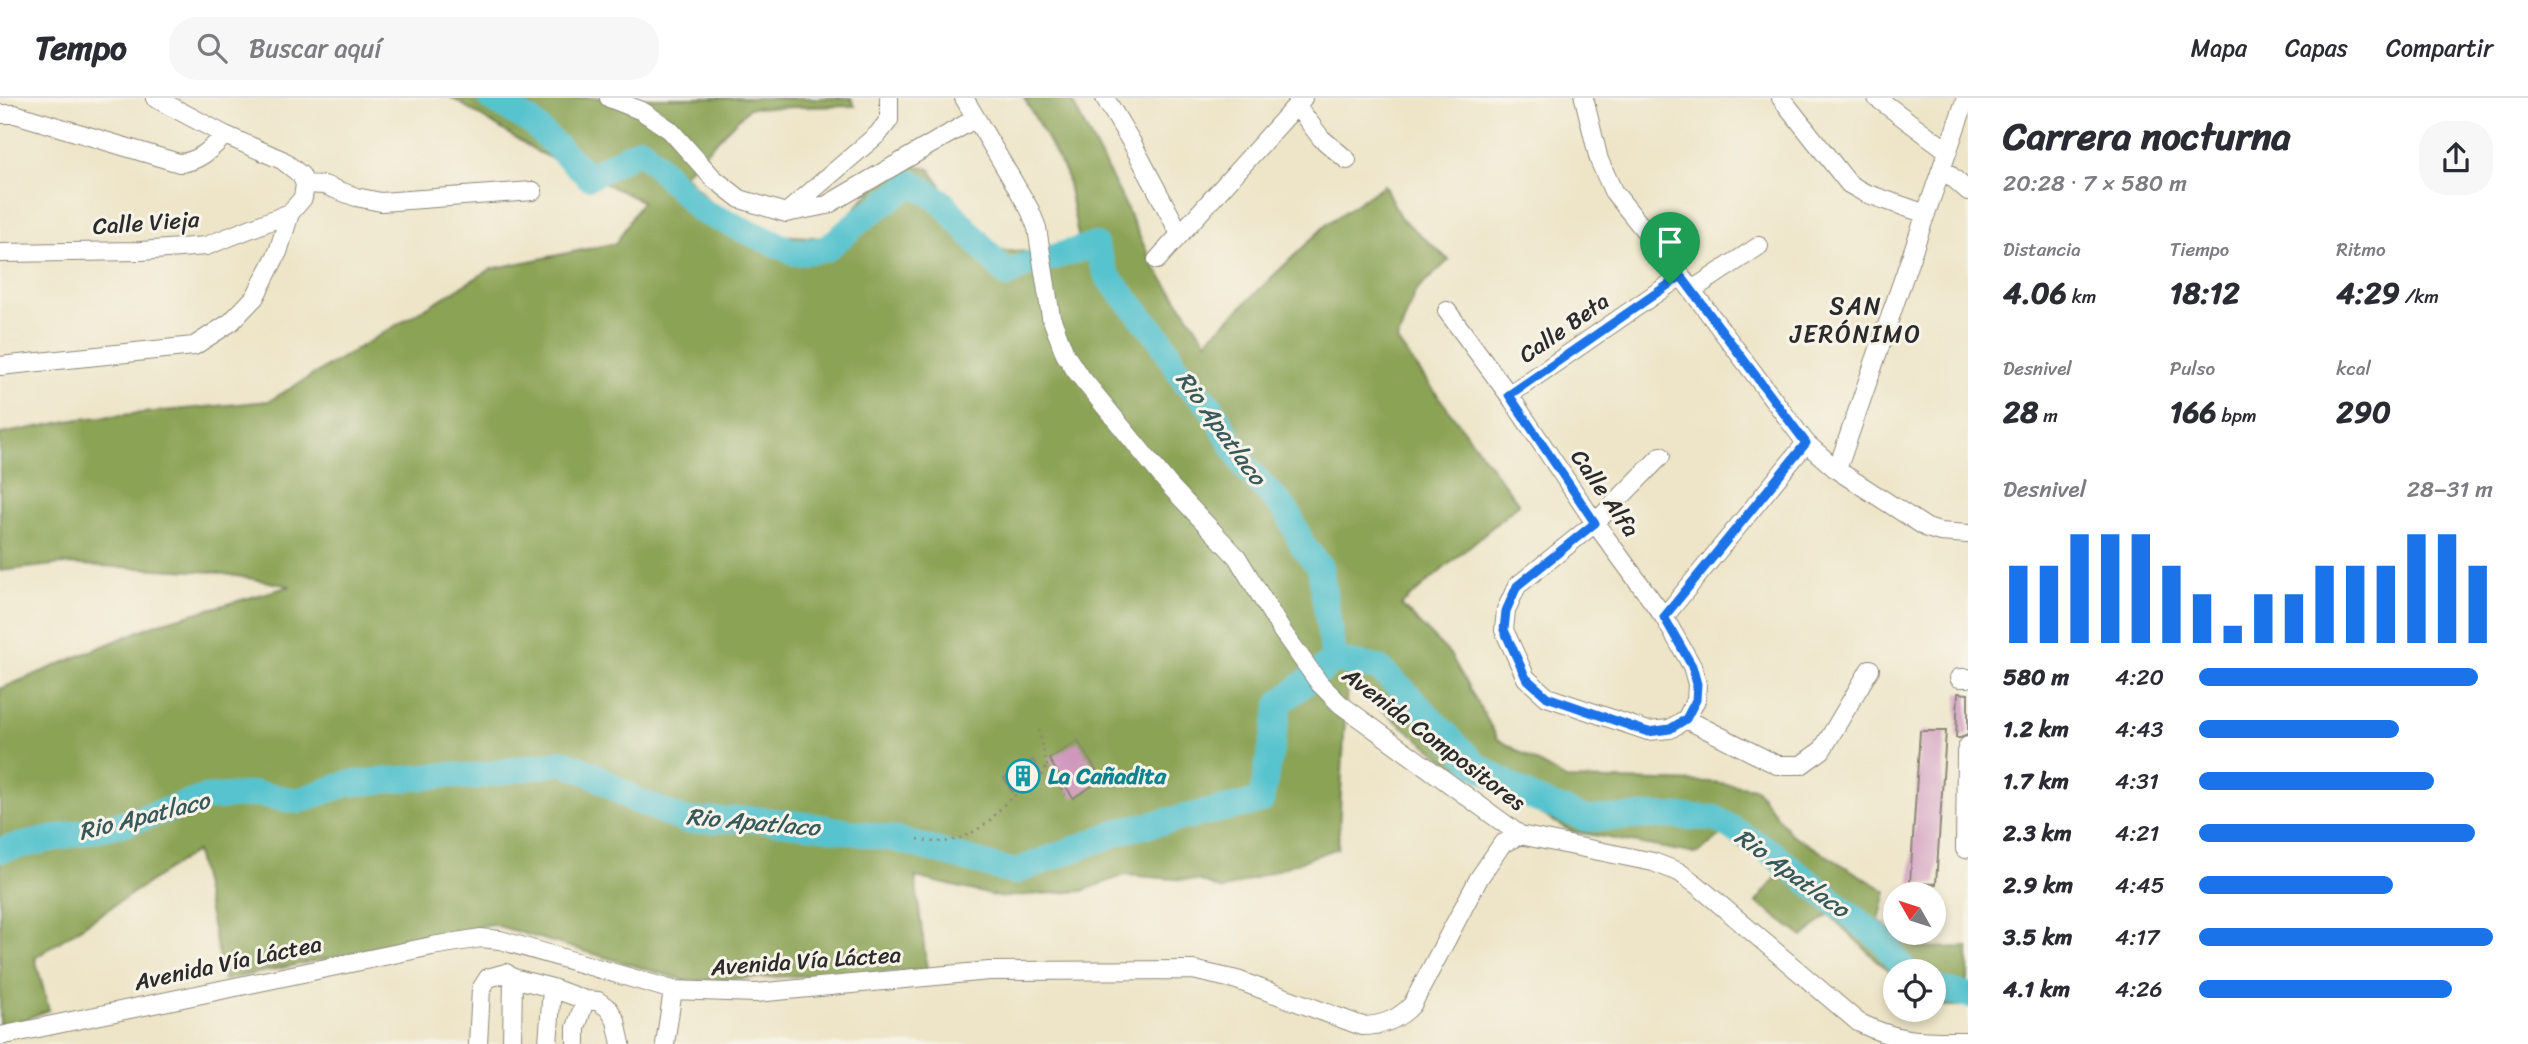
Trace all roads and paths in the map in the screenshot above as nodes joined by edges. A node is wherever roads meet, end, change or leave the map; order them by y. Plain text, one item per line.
1 (155, 98) edge
2 (609, 98) edge
3 (889, 98) edge
4 (964, 98) edge
5 (1105, 98) edge
6 (1584, 98) edge
7 (1781, 98) edge
8 (1877, 98) edge
9 (1966, 98) edge
10 (1300, 102) edge
11 (0, 114) edge
12 (976, 118) junction
13 (225, 135) junction
14 (1945, 159) junction
15 (1347, 160) dead end
16 (305, 184) junction
17 (533, 191) dead end
18 (1968, 191) edge
19 (290, 213) junction
20 (786, 213) junction
21 (1926, 214) junction
22 (1180, 234) junction
23 (1759, 246) dead end
24 (0, 253) edge
25 (1157, 260) dead end
26 (1686, 283) junction
27 (1447, 311) dead end
28 (0, 366) edge
29 (1509, 395) junction
30 (1806, 443) junction
31 (1661, 456) dead end
32 (1837, 470) junction
33 (1595, 523) junction
34 (1968, 534) edge
35 (1664, 617) junction
36 (1870, 668) dead end
37 (1686, 719) junction
38 (1039, 730) dead end
39 (1968, 746) edge
40 (1047, 766) junction
41 (1065, 795) dead end
42 (1520, 835) junction
43 (918, 839) dead end
44 (1965, 849) dead end
45 (513, 978) junction
46 (552, 988) junction
47 (673, 990) junction
48 (585, 1000) junction
49 (0, 1036) edge
50 (1968, 1041) edge
51 (478, 1044) edge
52 (512, 1044) edge
53 (548, 1044) edge
54 (576, 1044) edge
55 (621, 1044) edge
56 (665, 1044) edge

1 - 13 street
2 - 20 street
3 - 20 street
4 - 12 street, Avenida Compositores
5 - 22 street
6 - 26 street
7 - 21 street
8 - 14 street
9 - 14 street
10 - 15 street
10 - 22 street
11 - 13 street
12 - 20 street
12 - 42 street, Avenida Compositores
13 - 16 street
14 - 18 street
14 - 21 street
16 - 17 street
16 - 19 street
19 - 24 street, Calle Vieja
19 - 28 street
21 - 32 street
22 - 25 street
23 - 26 street, Calle Beta
26 - 29 street, Calle Beta
26 - 30 street
27 - 29 street, Calle Alfa
29 - 33 street, Calle Alfa
30 - 32 street
30 - 35 street
31 - 33 street
32 - 34 street
33 - 35 street, Calle Alfa
33 - 37 street
35 - 37 street, Calle Alfa
36 - 37 street
38 - 40 path
39 - 44 street
40 - 41 path
40 - 43 path
42 - 47 street, Avenida Vía Láctea
42 - 50 street, Avenida Compositores
45 - 46 street
45 - 51 street
45 - 52 street
46 - 48 street
46 - 53 street
47 - 49 street, Avenida Vía Láctea
47 - 56 street
48 - 54 street
48 - 55 street

